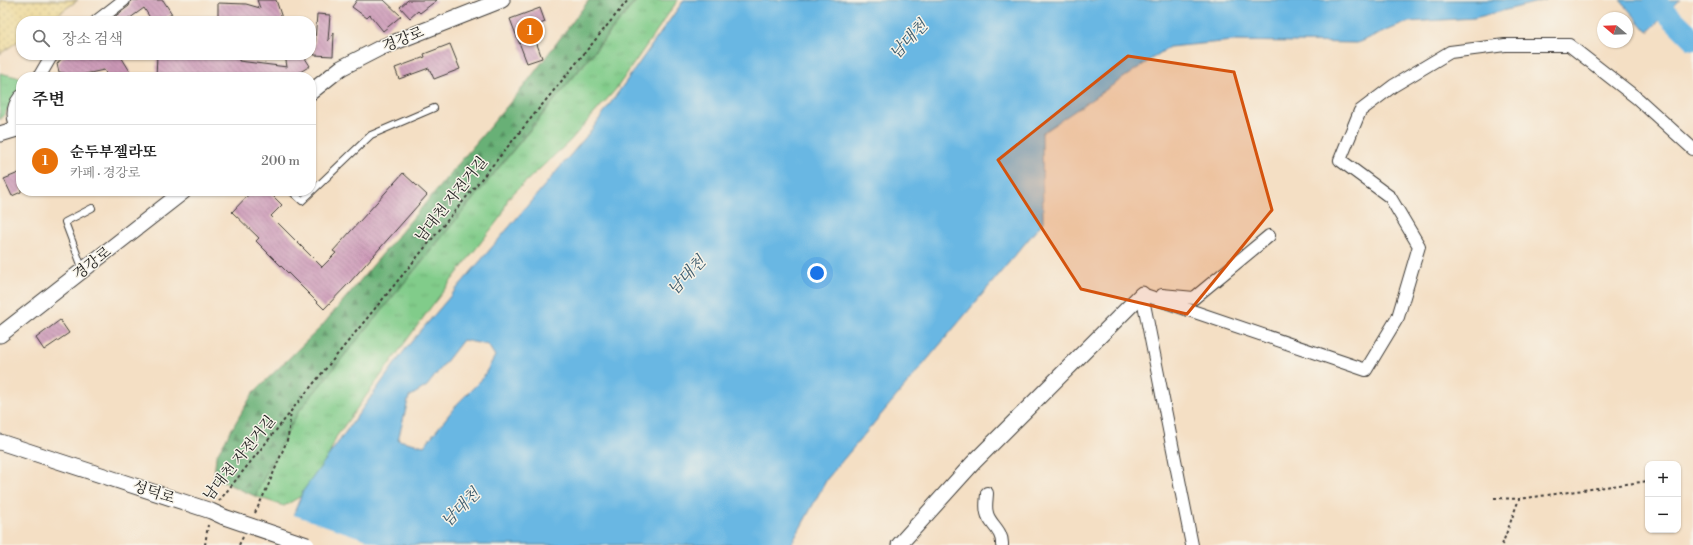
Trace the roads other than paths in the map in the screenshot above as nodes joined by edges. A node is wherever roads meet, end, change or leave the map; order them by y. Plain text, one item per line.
1 (124, 0) edge
2 (502, 0) edge
3 (103, 16) edge
4 (49, 60) edge
5 (42, 72) edge
6 (316, 88) edge
7 (434, 108) dead end
8 (16, 109) edge
9 (16, 119) edge
10 (16, 130) edge
11 (0, 134) edge
12 (1693, 149) edge
13 (316, 188) edge
14 (178, 196) edge
15 (296, 196) edge
16 (307, 196) edge
17 (92, 208) dead end
18 (1269, 236) dead end
19 (83, 270) junction
20 (1142, 294) junction
21 (0, 335) edge
22 (0, 442) edge
23 (988, 493) dead end
24 (307, 545) edge
25 (899, 545) edge
26 (1002, 545) edge
27 (1192, 545) edge

1 - 3 street
2 - 6 street, 경강로
4 - 5 street
7 - 13 lane
8 - 9 street
10 - 11 street
12 - 20 street
14 - 19 street, 경강로
15 - 16 lane
17 - 19 lane
18 - 20 street
19 - 21 street, 경강로
20 - 25 street
20 - 27 street
22 - 24 street, 성덕로, bridge
23 - 26 street

